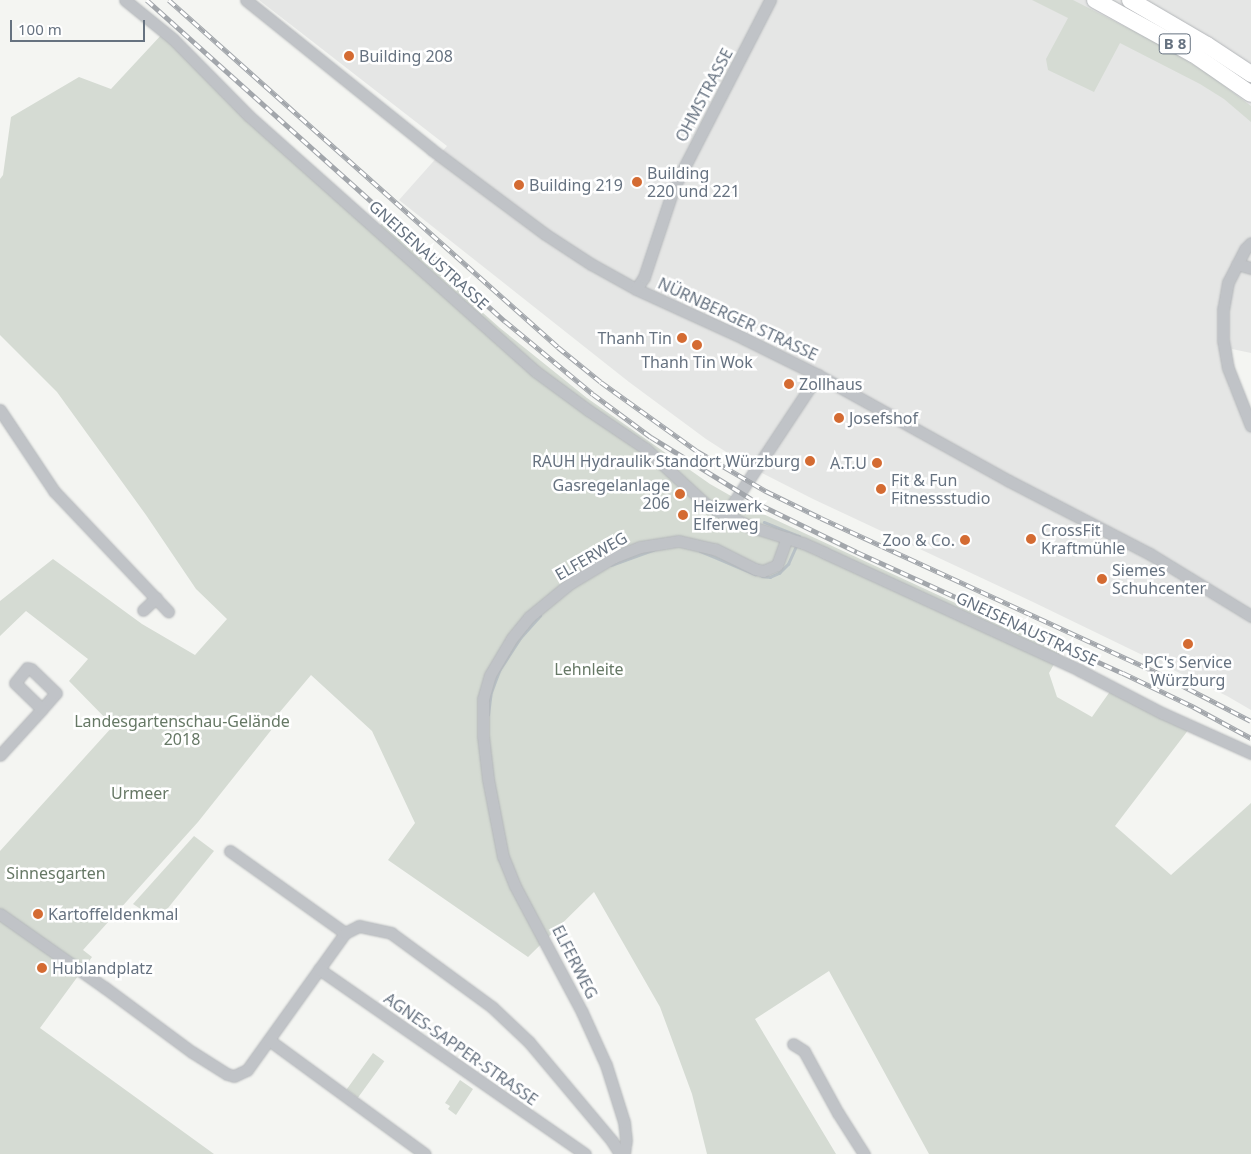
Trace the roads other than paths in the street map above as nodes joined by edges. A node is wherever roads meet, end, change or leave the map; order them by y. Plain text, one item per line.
1 (125, 0) edge
2 (246, 0) edge
3 (1095, 0) edge
4 (1130, 0) edge
5 (765, 2) edge
6 (1251, 74) edge
7 (1251, 94) edge
8 (1251, 243) edge
9 (1237, 264) junction
10 (1251, 268) edge
11 (636, 289) junction
12 (818, 375) junction
13 (0, 410) edge
14 (1251, 426) edge
15 (726, 514) junction
16 (787, 538) junction
17 (156, 598) junction
18 (143, 610) dead end
19 (168, 612) dead end
20 (1251, 616) edge
21 (42, 709) dead end
22 (1251, 753) edge
23 (0, 755) edge
24 (230, 851) dead end
25 (2, 916) edge
26 (345, 933) junction
27 (319, 969) junction
28 (270, 1040) junction
29 (793, 1044) dead end
30 (425, 1154) edge
31 (585, 1154) edge
32 (620, 1154) edge
33 (624, 1154) edge
34 (864, 1154) edge

1 - 15 street, GNEISENAUSTRASSE
2 - 11 street, NÜRNBERGER STRASSE
3 - 7 highway, B 8
4 - 6 highway, B 8
5 - 11 street, OHMSTRASSE
8 - 9 street
9 - 10 street
9 - 14 street
11 - 12 street, NÜRNBERGER STRASSE
12 - 15 street
12 - 20 street, NÜRNBERGER STRASSE
13 - 17 street
15 - 16 street
16 - 22 street, GNEISENAUSTRASSE
16 - 33 street, ELFERWEG
17 - 18 street
17 - 19 street
21 - 23 street
24 - 26 street
25 - 28 street
26 - 27 street
26 - 32 street
27 - 28 street
27 - 31 street, AGNES-SAPPER-STRASSE
28 - 30 street
29 - 34 street

